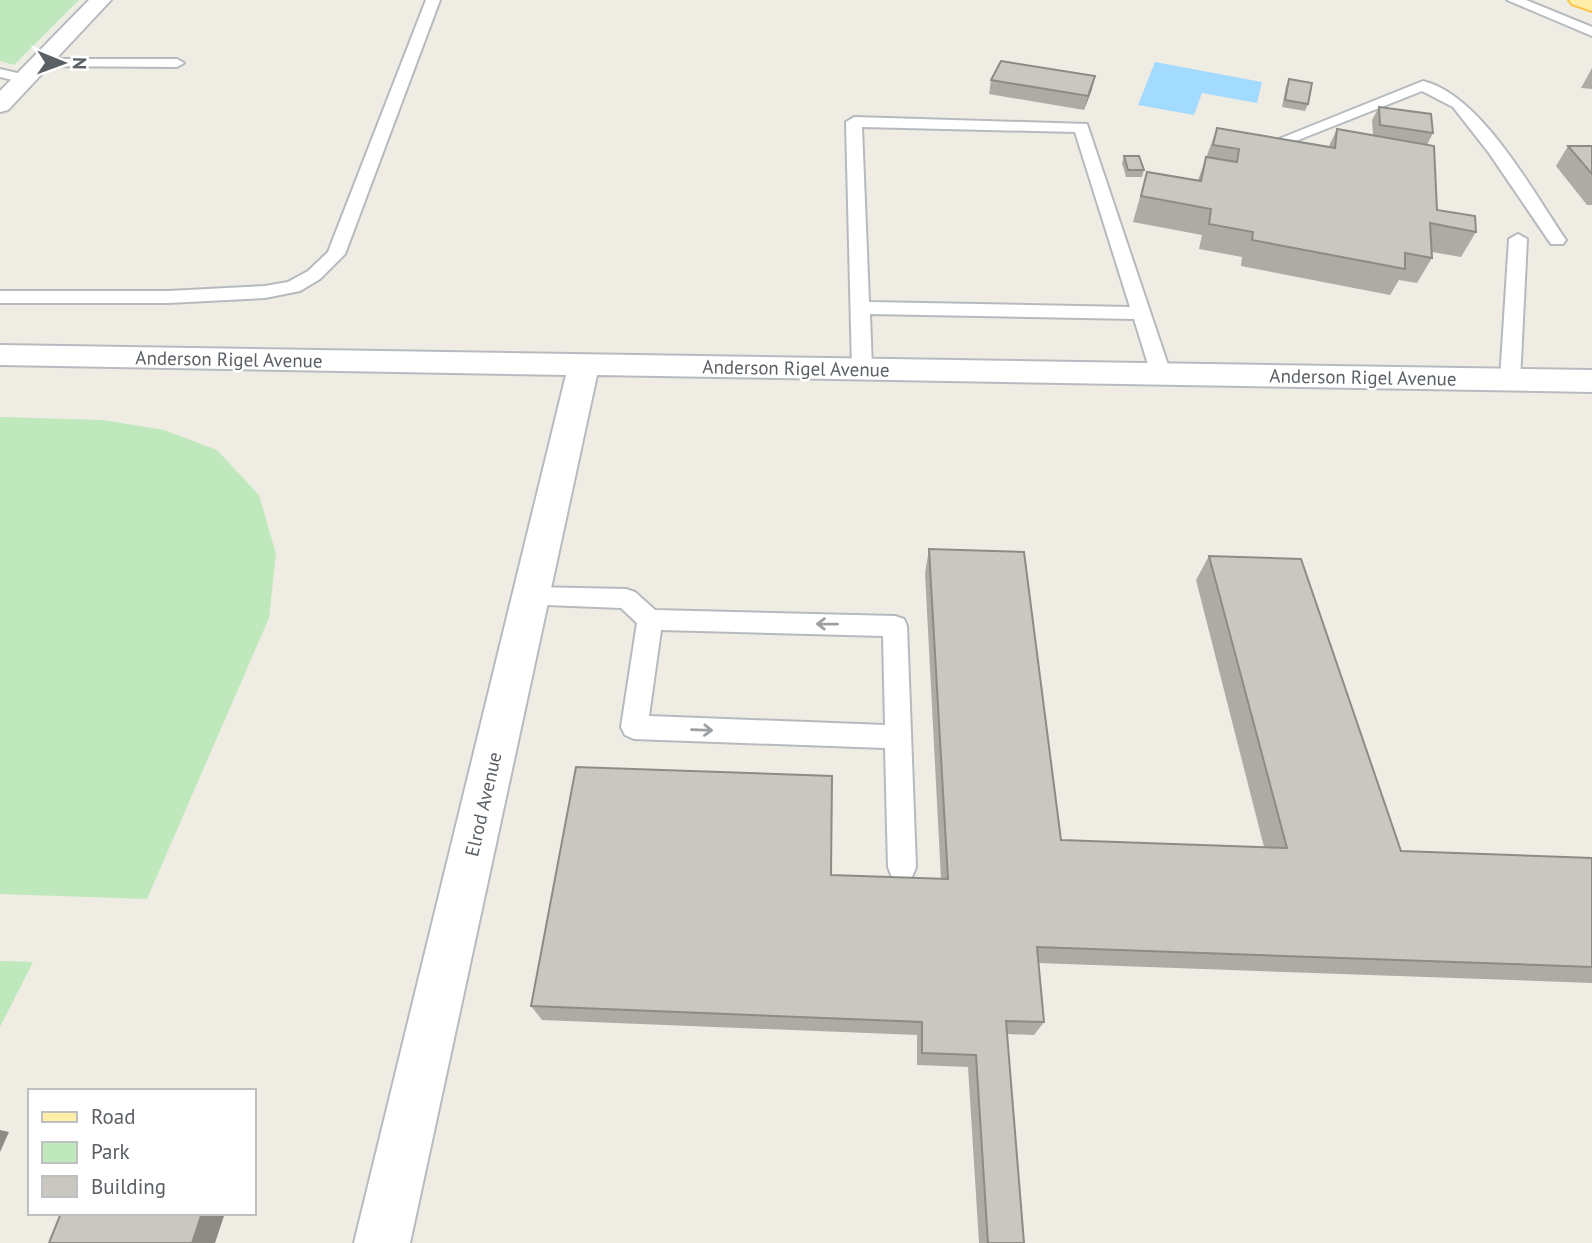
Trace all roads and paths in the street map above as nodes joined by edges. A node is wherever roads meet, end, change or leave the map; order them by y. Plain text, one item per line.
1 (101, 0) edge
2 (433, 0) edge
3 (1514, 0) edge
4 (1579, 0) edge
5 (1592, 5) edge
6 (1592, 32) edge
7 (177, 63) dead end
8 (33, 71) junction
9 (0, 73) edge
10 (0, 105) edge
11 (1272, 145) edge
12 (1518, 239) dead end
13 (1557, 240) dead end
14 (0, 297) edge
15 (860, 308) junction
16 (1141, 313) junction
17 (0, 355) edge
18 (584, 365) junction
19 (862, 369) junction
20 (1161, 374) junction
21 (1510, 380) junction
22 (1592, 381) edge
23 (530, 597) junction
24 (650, 620) junction
25 (899, 737) junction
26 (902, 867) dead end
27 (382, 1243) edge

1 - 8 street
2 - 14 lane
3 - 6 lane
4 - 5 main road
7 - 8 lane
8 - 9 lane
8 - 10 street
11 - 13 lane
12 - 21 lane
15 - 16 lane
15 - 16 lane
15 - 19 lane
16 - 20 lane
17 - 18 street, Anderson Rigel Avenue
18 - 19 street, Anderson Rigel Avenue
18 - 23 street, Elrod Avenue
19 - 20 street, Anderson Rigel Avenue
20 - 21 street, Anderson Rigel Avenue
21 - 22 street, Anderson Rigel Avenue
23 - 24 lane
23 - 27 street, Elrod Avenue
25 -> 24 lane
24 -> 25 lane
25 - 26 lane

